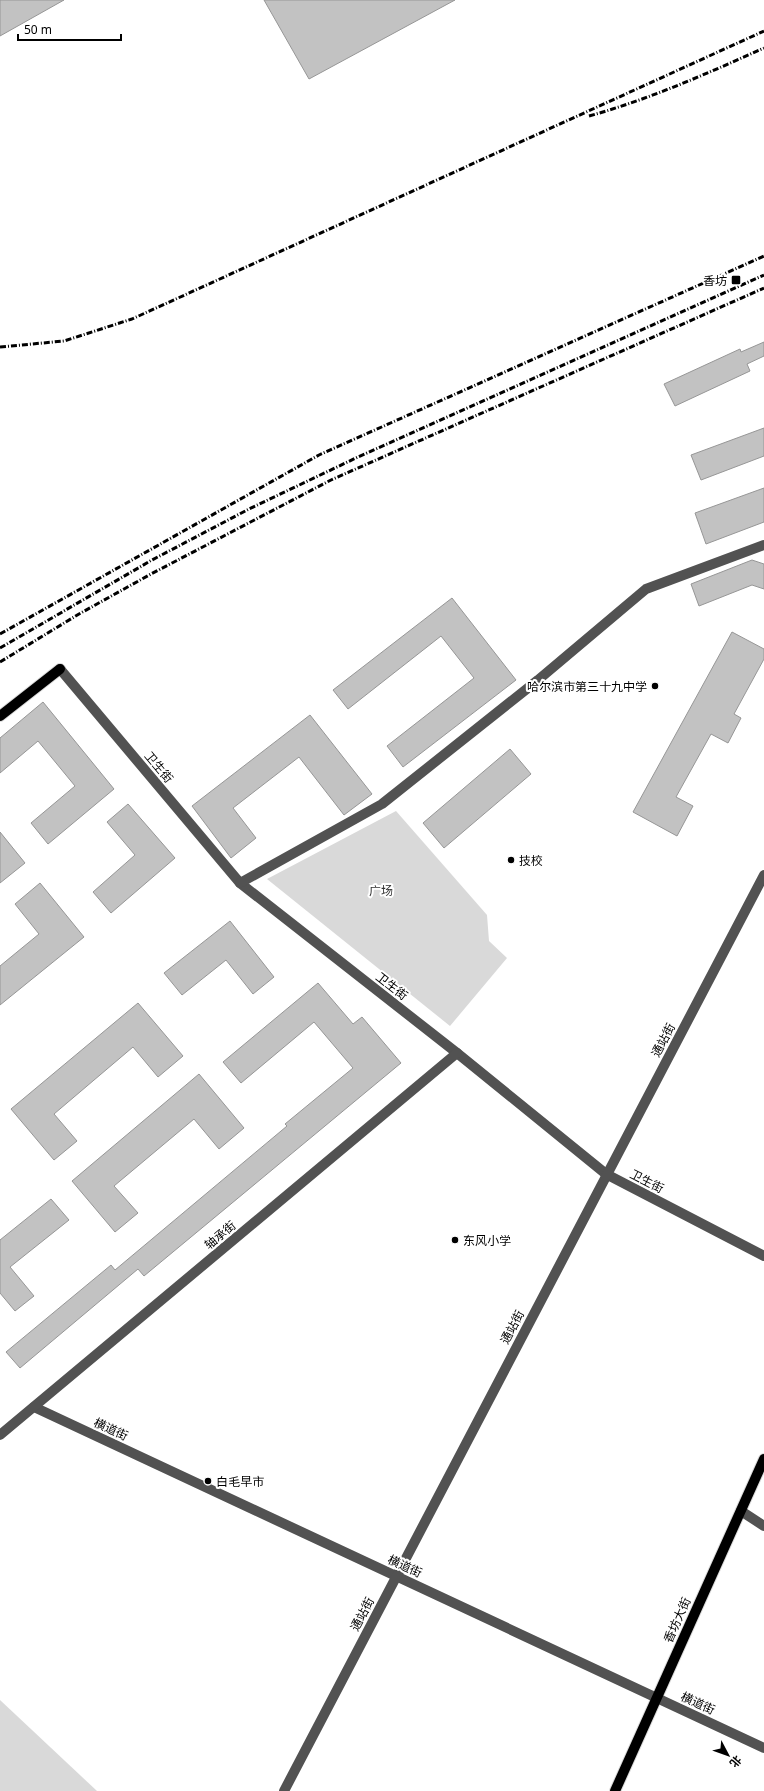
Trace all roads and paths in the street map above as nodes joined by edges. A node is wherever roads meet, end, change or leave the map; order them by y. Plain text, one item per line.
1 (764, 545) edge
2 (60, 669) joint
3 (0, 716) edge
4 (764, 875) edge
5 (240, 883) junction
6 (457, 1053) junction
7 (606, 1174) junction
8 (764, 1256) edge
9 (34, 1407) junction
10 (0, 1436) edge
11 (764, 1459) edge
12 (741, 1511) junction
13 (764, 1526) edge
14 (396, 1576) junction
15 (656, 1698) junction
16 (764, 1748) edge
17 (284, 1791) edge
18 (615, 1791) edge

1 - 5 street
2 - 3 main road
2 - 5 street, 卫生街
4 - 7 street, 通站街
5 - 6 street, 卫生街
6 - 7 street, 卫生街
6 - 9 street, 轴承街
7 - 8 street, 卫生街
7 - 14 street, 通站街
9 - 10 street, 轴承街
9 - 14 street, 横道街
11 - 12 main road, 香坊大街
12 - 13 street
12 - 15 main road, 香坊大街
14 - 15 street, 横道街
14 - 17 street, 通站街
15 - 16 street, 横道街
15 - 18 main road, 香坊大街

